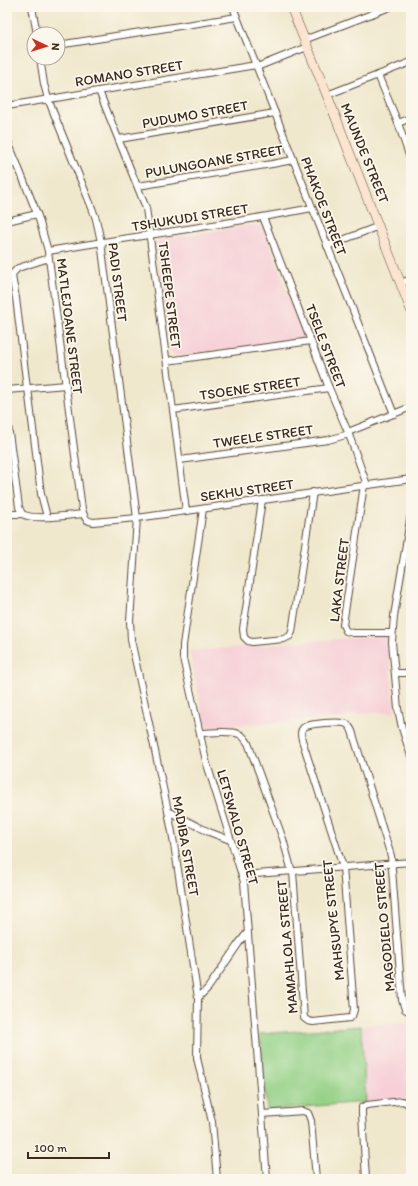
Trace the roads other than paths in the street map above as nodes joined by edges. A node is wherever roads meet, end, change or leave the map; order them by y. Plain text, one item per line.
1 (32, 7) edge
2 (233, 7) edge
3 (291, 7) edge
4 (390, 7) edge
5 (237, 17) junction
6 (35, 26) edge
7 (306, 43) junction
8 (66, 44) edge
9 (411, 62) edge
10 (41, 66) edge
11 (256, 66) junction
12 (378, 75) junction
13 (99, 91) junction
14 (327, 95) junction
15 (48, 99) junction
16 (7, 106) edge
17 (275, 112) junction
18 (411, 118) edge
19 (398, 123) junction
20 (7, 139) edge
21 (119, 139) junction
22 (293, 160) junction
23 (411, 160) edge
24 (16, 163) junction
25 (7, 166) edge
26 (138, 186) junction
27 (312, 208) junction
28 (37, 214) junction
29 (263, 217) junction
30 (7, 221) edge
31 (379, 226) junction
32 (150, 236) junction
33 (101, 242) junction
34 (327, 246) junction
35 (49, 255) junction
36 (411, 280) edge
37 (401, 284) junction
38 (411, 310) edge
39 (311, 341) junction
40 (167, 361) junction
41 (66, 384) junction
42 (28, 388) junction
43 (330, 388) junction
44 (7, 390) edge
45 (411, 407) edge
46 (173, 410) junction
47 (394, 414) junction
48 (7, 418) edge
49 (348, 433) junction
50 (180, 460) junction
51 (411, 479) edge
52 (365, 485) junction
53 (313, 492) junction
54 (262, 500) junction
55 (203, 509) junction
56 (186, 511) junction
57 (7, 514) edge
58 (22, 514) junction
59 (83, 514) junction
60 (411, 514) edge
61 (47, 517) junction
62 (138, 518) junction
63 (87, 520) joint
64 (392, 633) junction
65 (395, 673) junction
66 (411, 673) edge
67 (323, 724) joint
68 (200, 733) junction
69 (411, 756) edge
70 (168, 811) junction
71 (230, 840) junction
72 (411, 862) edge
73 (392, 864) junction
74 (342, 867) junction
75 (292, 872) junction
76 (242, 876) junction
77 (247, 933) junction
78 (198, 998) junction
79 (411, 1013) edge
80 (329, 1020) joint
81 (411, 1111) edge
82 (262, 1114) junction
83 (217, 1179) edge
84 (267, 1179) edge
85 (316, 1179) edge
86 (366, 1179) edge

1 - 6 street
2 - 5 street, PHAKOE STREET
3 - 7 street, MAUNDE STREET
4 - 7 street, ROMANO STREET
5 - 8 street
5 - 11 street, PHAKOE STREET
7 - 11 street, ROMANO STREET
7 - 14 street, MAUNDE STREET
9 - 12 street
10 - 15 street, PADI STREET
11 - 13 street, ROMANO STREET
11 - 17 street, PHAKOE STREET
12 - 14 street
12 - 19 street
13 - 15 street, ROMANO STREET
13 - 21 street, TSHEEPE STREET
14 - 31 street, MAUNDE STREET
15 - 16 street, ROMANO STREET
15 - 33 street, PADI STREET
17 - 21 street, PUDUMO STREET
17 - 22 street, PHAKOE STREET
18 - 19 street
19 - 23 street
20 - 24 street, MATLEJOANE STREET
21 - 26 street, TSHEEPE STREET
22 - 26 street, PULUNGOANE STREET
22 - 27 street, PHAKOE STREET
24 - 25 street
24 - 28 street, MATLEJOANE STREET
26 - 32 street, TSHEEPE STREET
27 - 29 street, TSHUKUDI STREET
27 - 34 street, PHAKOE STREET
28 - 30 street
28 - 35 street, MATLEJOANE STREET
29 - 32 street, TSHUKUDI STREET
29 - 39 street, TSELE STREET
31 - 34 street
31 - 37 street, MAUNDE STREET
32 - 33 street, TSHUKUDI STREET
32 - 40 street, TSHEEPE STREET
33 - 35 street, TSHUKUDI STREET
33 - 62 street, PADI STREET
34 - 47 street, PHAKOE STREET
35 - 41 street, MATLEJOANE STREET
35 - 42 street, TSHUKUDI STREET
36 - 37 street
37 - 38 street, MAUNDE STREET
39 - 40 street
39 - 43 street, TSELE STREET
40 - 46 street, TSHEEPE STREET
41 - 42 street
41 - 59 street, MATLEJOANE STREET
42 - 44 street
42 - 61 street, TSHUKUDI STREET
43 - 46 street, TSOENE STREET
43 - 49 street, TSELE STREET
45 - 47 street, TWEELE STREET
46 - 50 street, TSHEEPE STREET
47 - 49 street, TWEELE STREET
48 - 58 street
49 - 50 street, TWEELE STREET
49 - 52 street, TSELE STREET
50 - 56 street, TSHEEPE STREET
51 - 52 street, SEKHU STREET
52 - 53 street, SEKHU STREET
52 - 64 street, LAKA STREET
53 - 54 street, SEKHU STREET
53 - 54 street
54 - 55 street, SEKHU STREET
55 - 56 street, SEKHU STREET
55 - 68 street, LETSWALO STREET
56 - 62 street, SEKHU STREET
57 - 58 street
58 - 61 street
59 - 61 street
59 - 63 street, MATLEJOANE STREET
60 - 64 street
62 - 63 street, SEKHU STREET
62 - 70 street, MADIBA STREET
64 - 65 street
65 - 66 street
65 - 69 street
67 - 73 street, MAGODIELO STREET
67 - 74 street, MAHSUPYE STREET
68 - 71 street, LETSWALO STREET
68 - 75 street, MAMAHLOLA STREET
70 - 71 street
70 - 78 street, MADIBA STREET
71 - 76 street, LETSWALO STREET
72 - 73 street
73 - 74 street
73 - 79 street, MAGODIELO STREET
74 - 75 street
74 - 80 street, MAHSUPYE STREET
75 - 76 street
75 - 80 street, MAMAHLOLA STREET
76 - 77 street, LETSWALO STREET
77 - 78 street
77 - 82 street, LETSWALO STREET
78 - 83 street, MADIBA STREET
81 - 86 street
82 - 84 street, LETSWALO STREET
82 - 85 street

